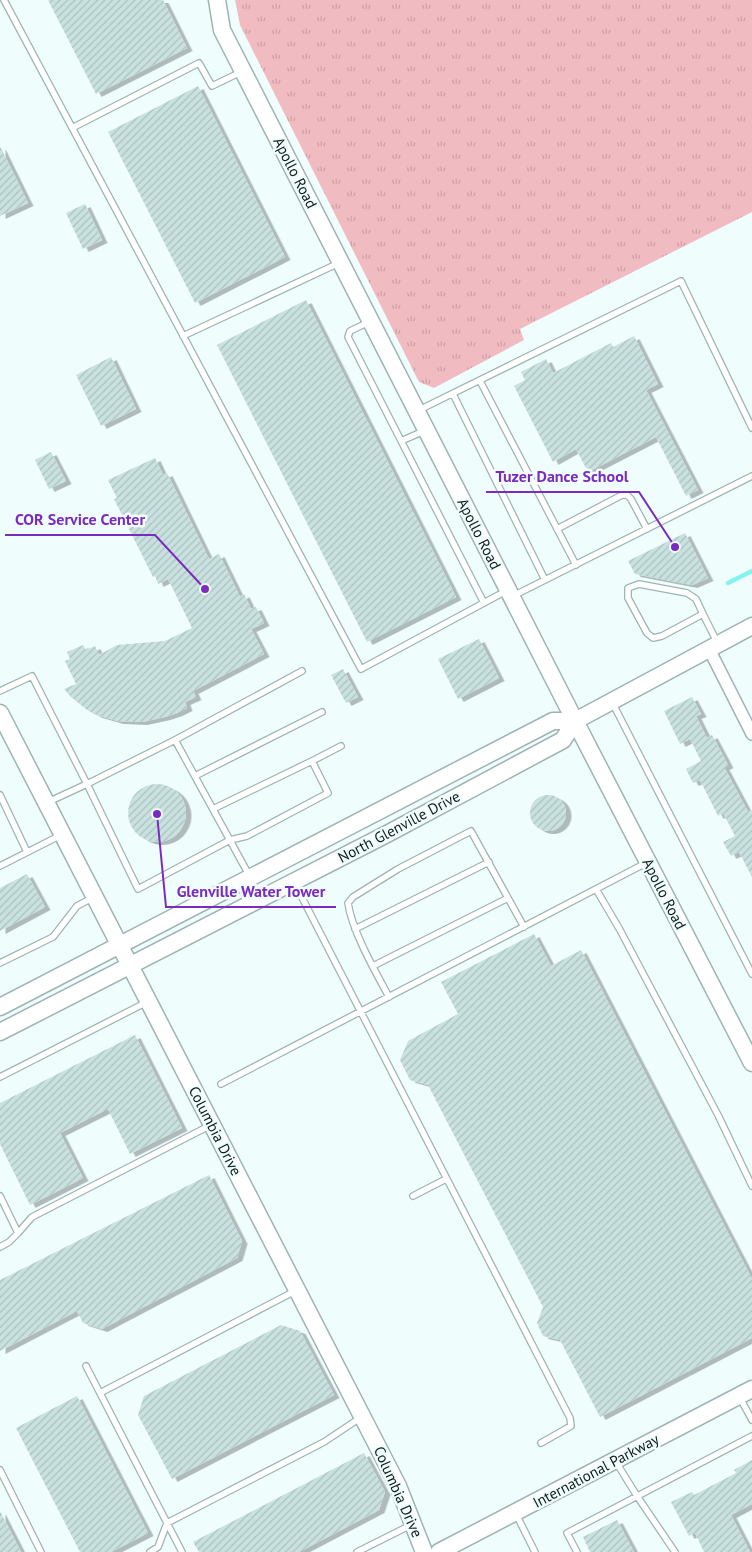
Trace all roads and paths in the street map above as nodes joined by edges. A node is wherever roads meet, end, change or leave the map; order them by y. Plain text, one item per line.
1 (4, 0) edge
2 (217, 0) edge
3 (243, 71) junction
4 (72, 128) junction
5 (341, 262) junction
6 (371, 321) junction
7 (183, 336) junction
8 (480, 380) junction
9 (453, 394) junction
10 (417, 412) junction
11 (752, 428) edge
12 (426, 430) junction
13 (401, 441) junction
14 (752, 476) edge
15 (557, 529) junction
16 (646, 529) junction
17 (576, 565) junction
18 (545, 580) junction
19 (510, 594) junction
20 (484, 603) junction
21 (703, 614) junction
22 (752, 626) edge
23 (714, 647) junction
24 (302, 672) dead end
25 (0, 691) edge
26 (612, 702) junction
27 (322, 712) dead end
28 (0, 713) edge
29 (575, 721) junction
30 (752, 734) edge
31 (175, 740) junction
32 (341, 746) dead end
33 (312, 761) junction
34 (195, 776) junction
35 (87, 784) junction
36 (0, 795) edge
37 (46, 803) junction
38 (213, 809) junction
39 (376, 812) junction
40 (62, 834) junction
41 (387, 834) junction
42 (230, 840) junction
43 (27, 852) junction
44 (490, 862) junction
45 (648, 862) junction
46 (0, 866) edge
47 (250, 877) junction
48 (294, 882) junction
49 (596, 889) junction
50 (94, 897) junction
51 (508, 898) junction
52 (524, 927) junction
53 (355, 929) junction
54 (120, 945) junction
55 (0, 963) edge
56 (131, 966) junction
57 (373, 966) junction
58 (752, 974) edge
59 (389, 997) junction
60 (148, 1001) junction
61 (0, 1006) edge
62 (360, 1012) junction
63 (0, 1032) edge
64 (752, 1063) edge
65 (0, 1077) edge
66 (221, 1084) dead end
67 (212, 1124) junction
68 (446, 1179) junction
69 (752, 1186) edge
70 (0, 1196) edge
71 (413, 1196) dead end
72 (18, 1232) junction
73 (0, 1247) edge
74 (297, 1290) junction
75 (86, 1366) dead end
76 (745, 1392) edge
77 (100, 1393) junction
78 (362, 1417) junction
79 (752, 1420) edge
80 (752, 1436) edge
81 (541, 1443) dead end
82 (615, 1460) junction
83 (0, 1470) edge
84 (637, 1496) junction
85 (516, 1512) junction
86 (167, 1524) junction
87 (413, 1524) junction
88 (41, 1552) edge
89 (150, 1552) edge
90 (182, 1552) edge
91 (357, 1552) edge
92 (424, 1552) edge
93 (439, 1552) edge
94 (535, 1552) edge
95 (577, 1552) edge
96 (675, 1552) edge

1 - 4 lane
2 - 3 street, Apollo Road
3 - 4 lane
3 - 5 street, Apollo Road
4 - 7 lane
5 - 6 street, Apollo Road
5 - 7 lane
6 - 10 street, Apollo Road
6 - 13 lane
7 - 20 lane
8 - 9 lane
8 - 11 lane
8 - 15 lane
9 - 10 lane
9 - 18 lane
10 - 12 street, Apollo Road
12 - 13 lane
12 - 19 street, Apollo Road
13 - 20 lane
14 - 16 lane
15 - 16 lane
15 - 17 lane
16 - 17 lane
17 - 18 lane
18 - 19 lane
19 - 20 lane
19 - 29 street, Apollo Road
21 - 21 lane
21 - 23 lane
22 - 23 street, North Glenville Drive
23 - 26 street, North Glenville Drive
23 - 30 street
24 - 31 lane
25 - 35 lane
26 - 29 street, North Glenville Drive
26 - 58 lane
27 - 34 lane
28 - 37 street, Columbia Drive
29 - 39 street, North Glenville Drive
29 - 41 street, North Glenville Drive
29 - 45 street, Apollo Road
31 - 34 lane
31 - 35 lane
32 - 33 lane
33 - 38 lane
33 - 42 lane
34 - 38 lane
35 - 37 lane
35 - 42 lane
36 - 43 lane
37 - 40 street, Columbia Drive
38 - 42 lane
39 - 41 street
39 - 47 street, North Glenville Drive
40 - 43 lane
40 - 50 street, Columbia Drive
41 - 48 street, North Glenville Drive
42 - 47 lane
43 - 46 lane
44 - 51 lane
44 - 53 lane
44 - 53 lane
45 - 49 lane
45 - 64 street, Apollo Road
47 - 54 street, North Glenville Drive
48 - 56 street, North Glenville Drive
48 - 62 lane
49 - 52 lane
49 - 69 lane
50 - 54 street, Columbia Drive
50 - 55 lane
51 - 52 lane
51 - 57 lane
52 - 59 lane
53 - 57 lane
54 - 56 street, Columbia Drive
54 - 61 street, North Glenville Drive
56 - 60 street, Columbia Drive
56 - 63 street, North Glenville Drive
57 - 59 lane
59 - 62 lane
60 - 65 lane
60 - 67 street, Columbia Drive
62 - 66 lane
62 - 68 lane
67 - 72 lane
67 - 74 street, Columbia Drive
68 - 71 lane
68 - 81 lane
70 - 72 lane
72 - 73 lane
74 - 77 lane
74 - 78 street, Columbia Drive
75 - 77 lane
76 - 79 lane
76 - 82 street, International Parkway
77 - 86 lane
78 - 86 lane
78 - 87 street, Columbia Drive
80 - 84 lane
82 - 84 lane
82 - 85 street, International Parkway
83 - 88 lane
84 - 95 lane
84 - 96 lane
85 - 93 street, International Parkway
85 - 94 lane
86 - 89 lane
86 - 90 lane
87 - 91 lane
87 - 92 street, Columbia Drive

